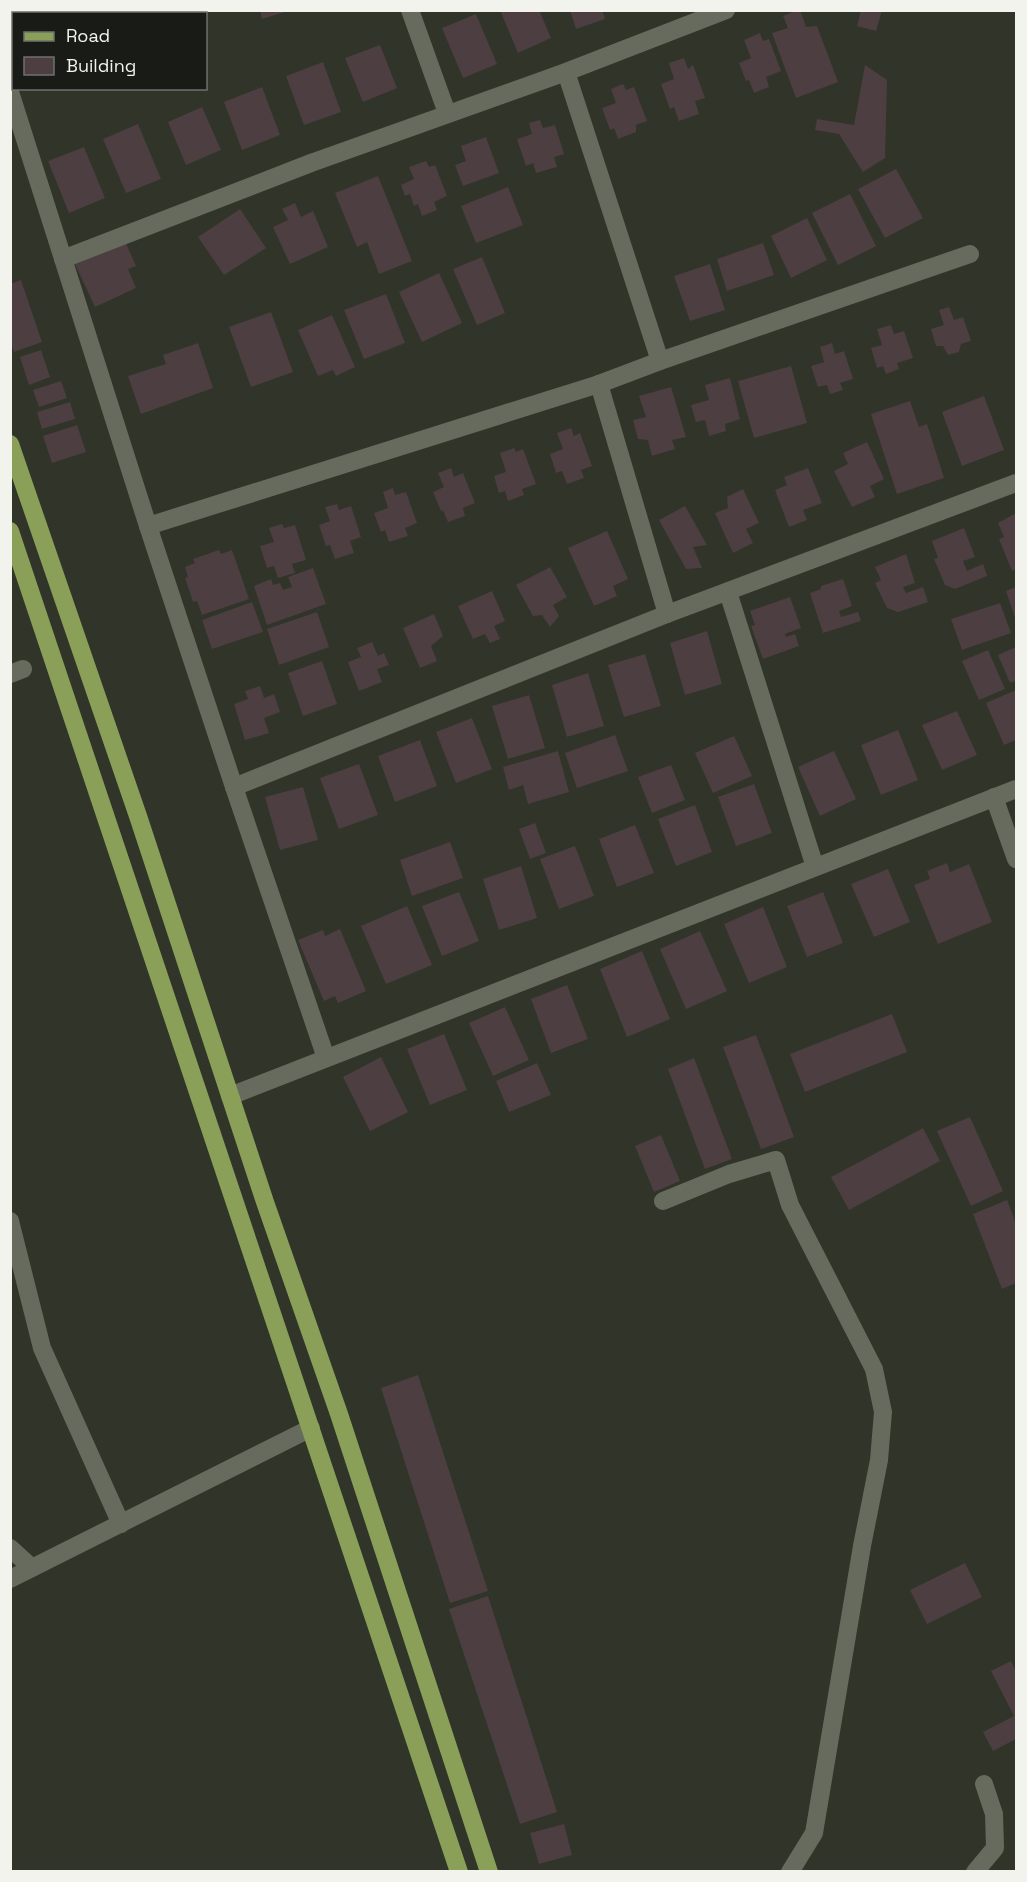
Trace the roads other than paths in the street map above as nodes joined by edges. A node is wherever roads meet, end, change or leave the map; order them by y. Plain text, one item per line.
1 (410, 10) edge
2 (726, 10) edge
3 (566, 72) junction
4 (10, 92) edge
5 (447, 113) junction
6 (970, 254) dead end
7 (63, 259) junction
8 (660, 361) junction
9 (599, 384) junction
10 (10, 444) edge
11 (1017, 483) edge
12 (148, 526) junction
13 (10, 531) edge
14 (728, 592) junction
15 (667, 614) junction
16 (234, 787) junction
17 (1017, 789) edge
18 (994, 797) junction
19 (1017, 859) edge
20 (815, 867) junction
21 (326, 1058) junction
22 (230, 1096) junction
23 (663, 1201) dead end
24 (10, 1221) edge
25 (311, 1428) junction
26 (121, 1524) junction
27 (10, 1548) edge
28 (32, 1568) junction
29 (10, 1579) edge
30 (984, 1784) dead end
31 (459, 1872) edge
32 (489, 1872) edge
33 (790, 1872) edge
34 (975, 1872) edge

1 - 5 street
2 - 3 street
3 - 5 street
3 - 8 street
4 - 7 street
5 - 7 street
6 - 8 street
7 - 12 street
8 - 9 street
9 - 12 street
9 - 15 street
10 - 22 main road
11 - 14 street
12 - 16 street
13 - 25 main road
14 - 15 street
14 - 20 street
15 - 16 street
16 - 21 street
17 - 18 street
18 - 19 street
18 - 20 street
20 - 21 street
21 - 22 street
22 - 32 main road
23 - 33 street
24 - 26 street
25 - 26 street
25 - 31 main road
26 - 28 street
27 - 28 street
28 - 29 street
30 - 34 street

